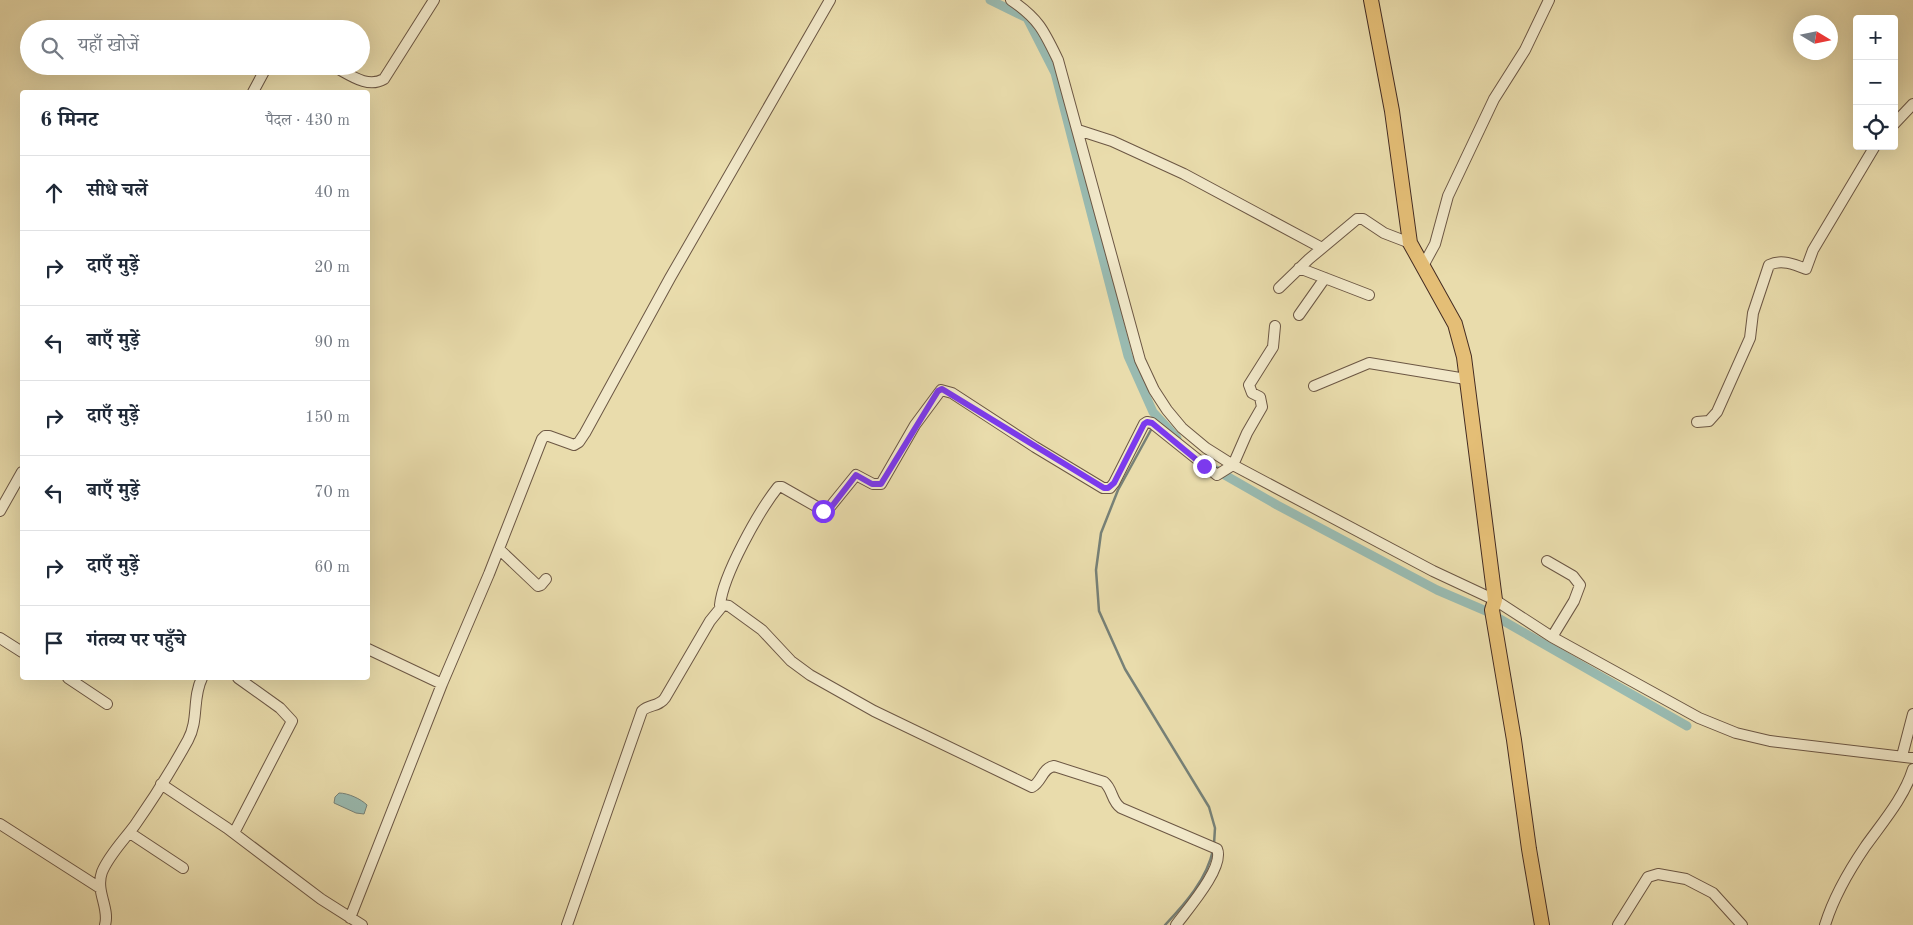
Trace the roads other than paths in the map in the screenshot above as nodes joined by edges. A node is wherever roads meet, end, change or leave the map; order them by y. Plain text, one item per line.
1 (434, 0) edge
2 (830, 0) edge
3 (1011, 0) edge
4 (1371, 0) edge
5 (1549, 0) edge
6 (262, 75) edge
7 (350, 75) edge
8 (254, 90) edge
9 (1913, 104) edge
10 (1898, 120) edge
11 (1078, 130) junction
12 (1873, 150) edge
13 (1410, 243) junction
14 (1322, 248) junction
15 (1423, 266) junction
16 (1299, 268) junction
17 (1325, 278) junction
18 (1279, 288) dead end
19 (1369, 295) dead end
20 (1299, 315) dead end
21 (1276, 326) dead end
22 (1466, 379) junction
23 (1314, 386) dead end
24 (1697, 422) dead end
25 (1225, 470) junction
26 (20, 476) edge
27 (0, 511) edge
28 (499, 549) junction
29 (1547, 561) dead end
30 (546, 579) dead end
31 (720, 605) junction
32 (1493, 610) junction
33 (1552, 637) junction
34 (0, 638) edge
35 (370, 650) edge
36 (20, 651) edge
37 (71, 680) edge
38 (201, 680) edge
39 (241, 680) edge
40 (442, 684) junction
41 (107, 704) dead end
42 (1913, 714) edge
43 (1908, 757) edge
44 (1912, 772) edge
45 (161, 784) junction
46 (0, 824) edge
47 (130, 833) junction
48 (234, 833) junction
49 (183, 868) dead end
50 (100, 888) junction
51 (350, 918) junction
52 (105, 925) edge
53 (362, 925) edge
54 (567, 925) edge
55 (1176, 925) edge
56 (1542, 925) edge
57 (1618, 925) edge
58 (1742, 925) edge
59 (1825, 925) edge

1 - 7 street
2 - 28 street
3 - 11 street
4 - 13 main road
5 - 15 street
6 - 8 street
9 - 10 street
11 - 14 street
11 - 25 street
12 - 24 street
13 - 14 street
13 - 15 main road
14 - 16 street
15 - 22 main road
16 - 17 street
16 - 18 street
17 - 19 street
17 - 20 street
21 - 25 street
22 - 23 street
22 - 32 main road
25 - 31 street
25 - 32 street
26 - 27 street
28 - 30 street
28 - 40 street
29 - 33 street
31 - 54 street
31 - 55 street
32 - 33 street
32 - 56 main road
33 - 43 street
34 - 36 street
35 - 40 street
37 - 41 street
38 - 45 street
39 - 48 street
40 - 51 street
42 - 43 street
44 - 59 street
45 - 47 street
45 - 48 street
46 - 50 street
47 - 49 street
47 - 50 street
48 - 51 street
50 - 52 street
51 - 53 street
57 - 58 street

